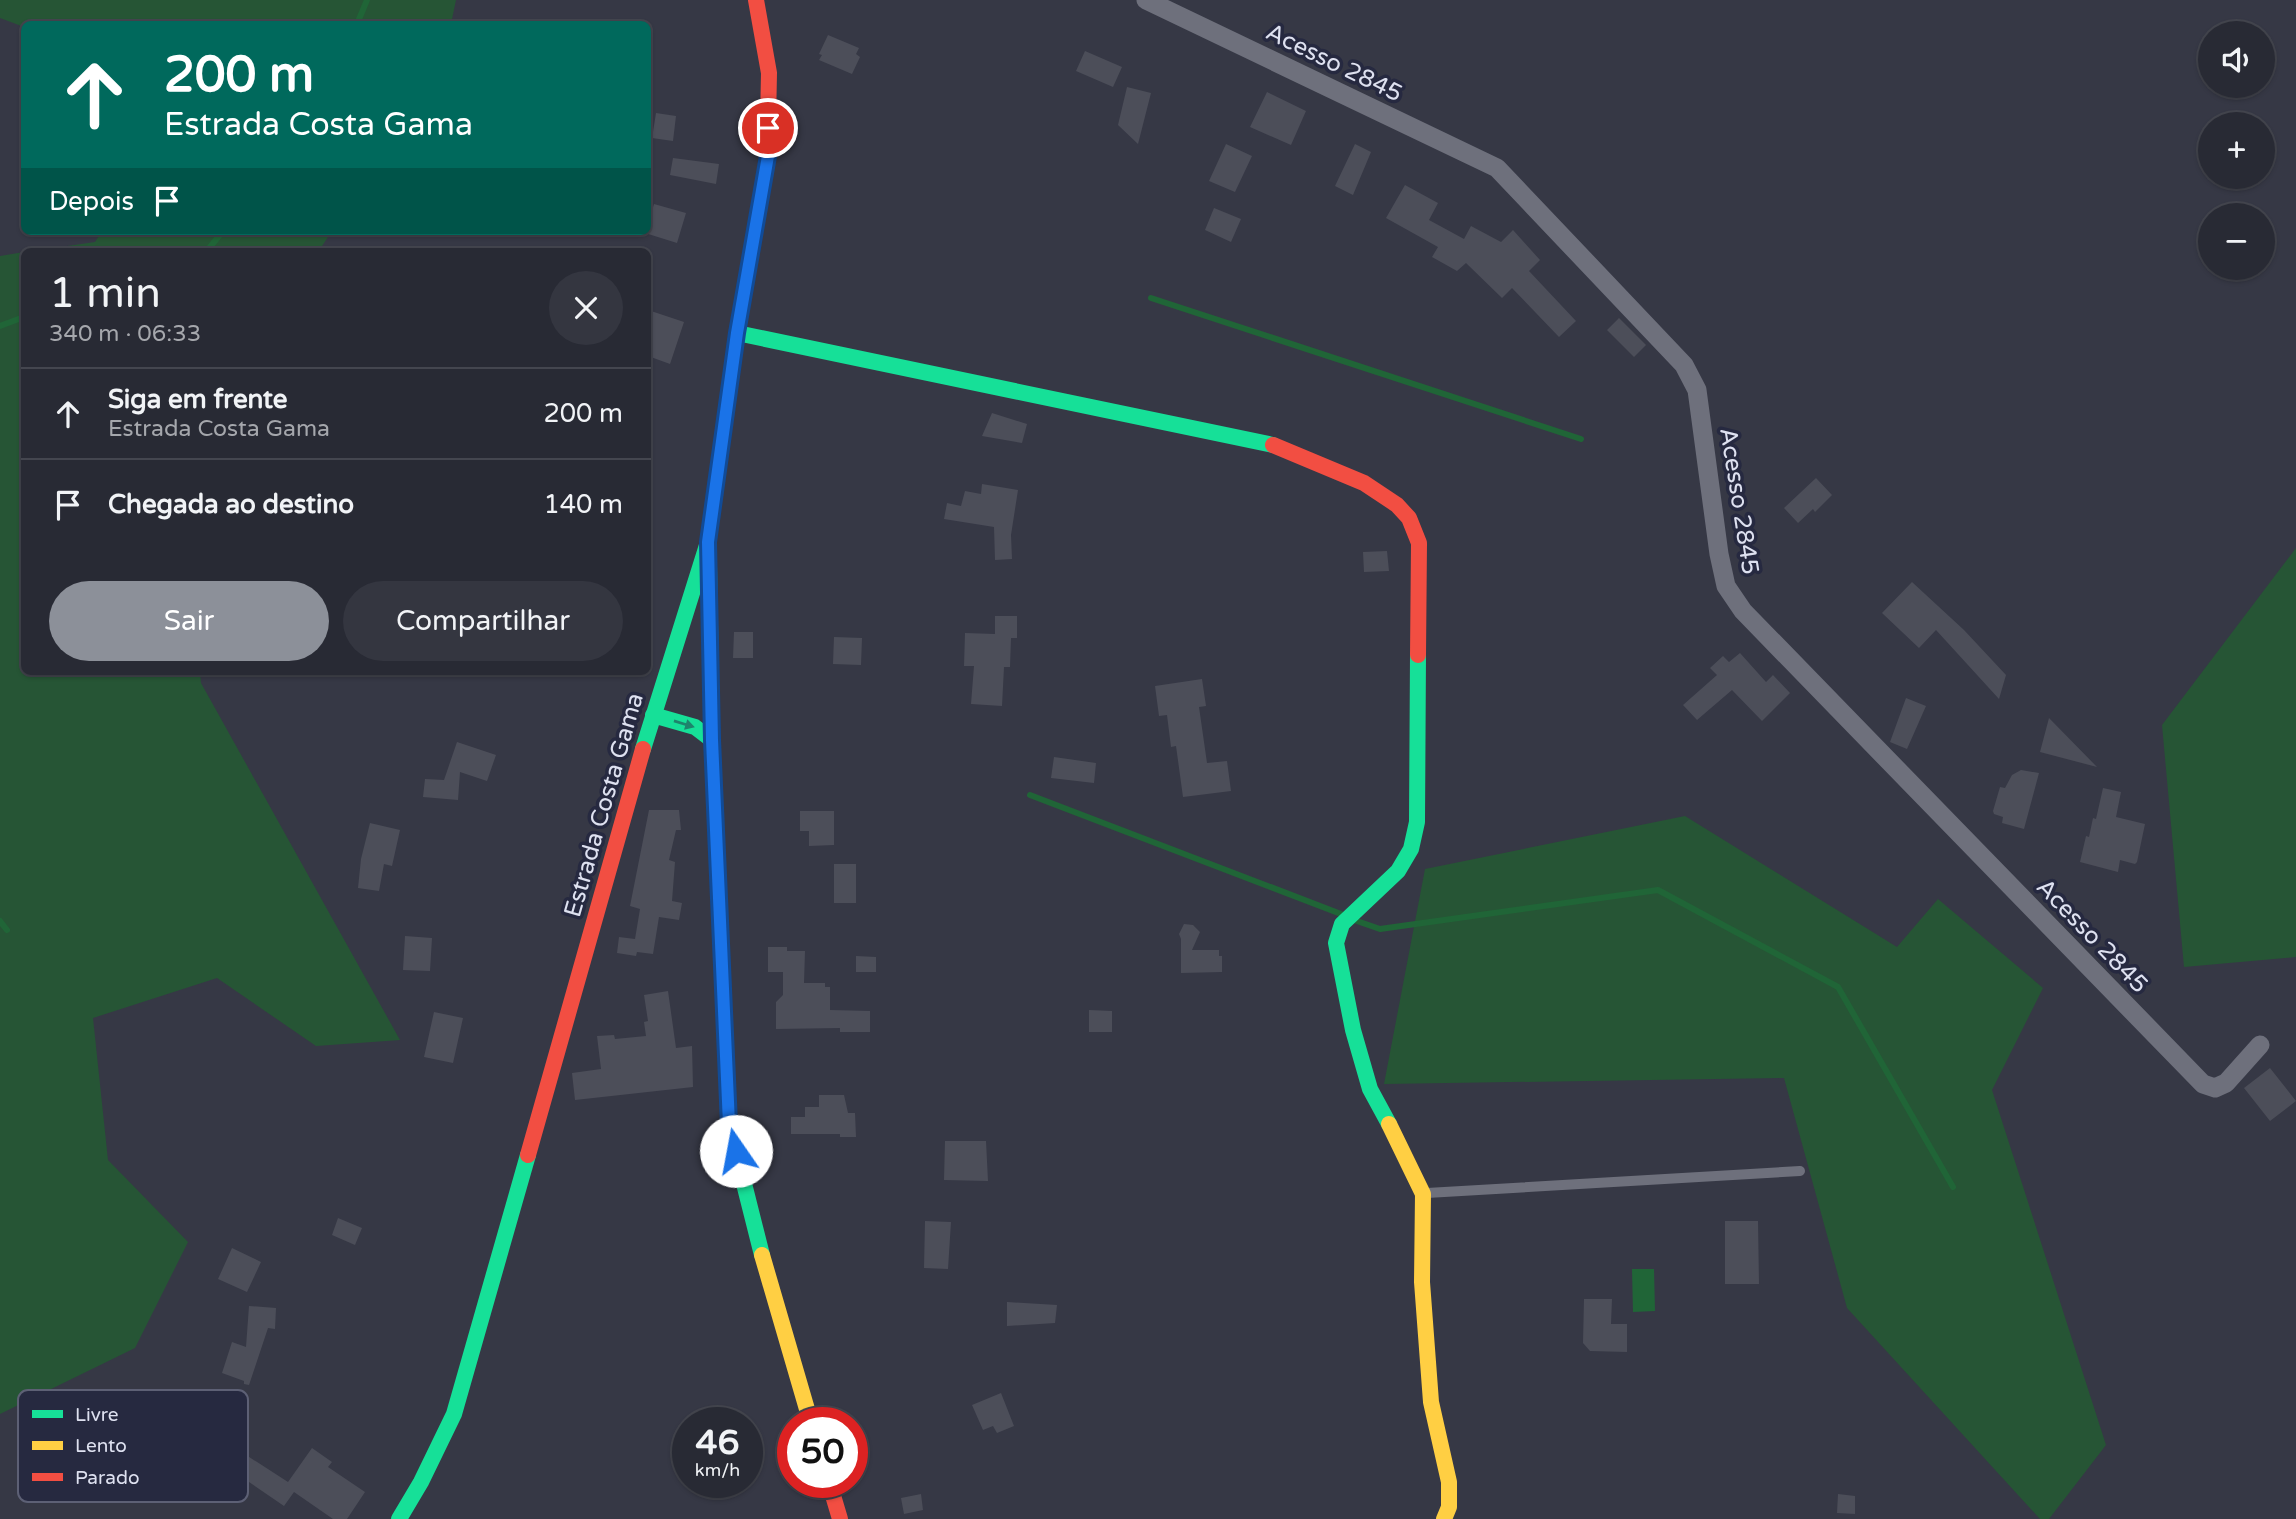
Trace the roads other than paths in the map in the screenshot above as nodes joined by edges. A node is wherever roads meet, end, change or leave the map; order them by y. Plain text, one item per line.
1 (755, 0) edge
2 (1146, 0) edge
3 (737, 333) junction
4 (708, 542) junction
5 (653, 715) junction
6 (712, 740) junction
7 (2260, 1045) dead end
8 (1800, 1171) dead end
9 (1423, 1194) junction
10 (806, 1407) edge
11 (834, 1498) edge
12 (399, 1519) edge
13 (840, 1519) edge
14 (1444, 1519) edge

1 - 3 main road, Estrada Costa Gama
2 - 7 street, Acesso 2845
3 - 4 main road, Estrada Costa Gama
3 - 9 main road
4 - 5 main road, Estrada Costa Gama
4 - 6 main road
5 -> 6 main road
5 - 12 main road, Estrada Costa Gama
6 - 10 main road
8 - 9 lane
9 - 14 main road
11 - 13 main road

